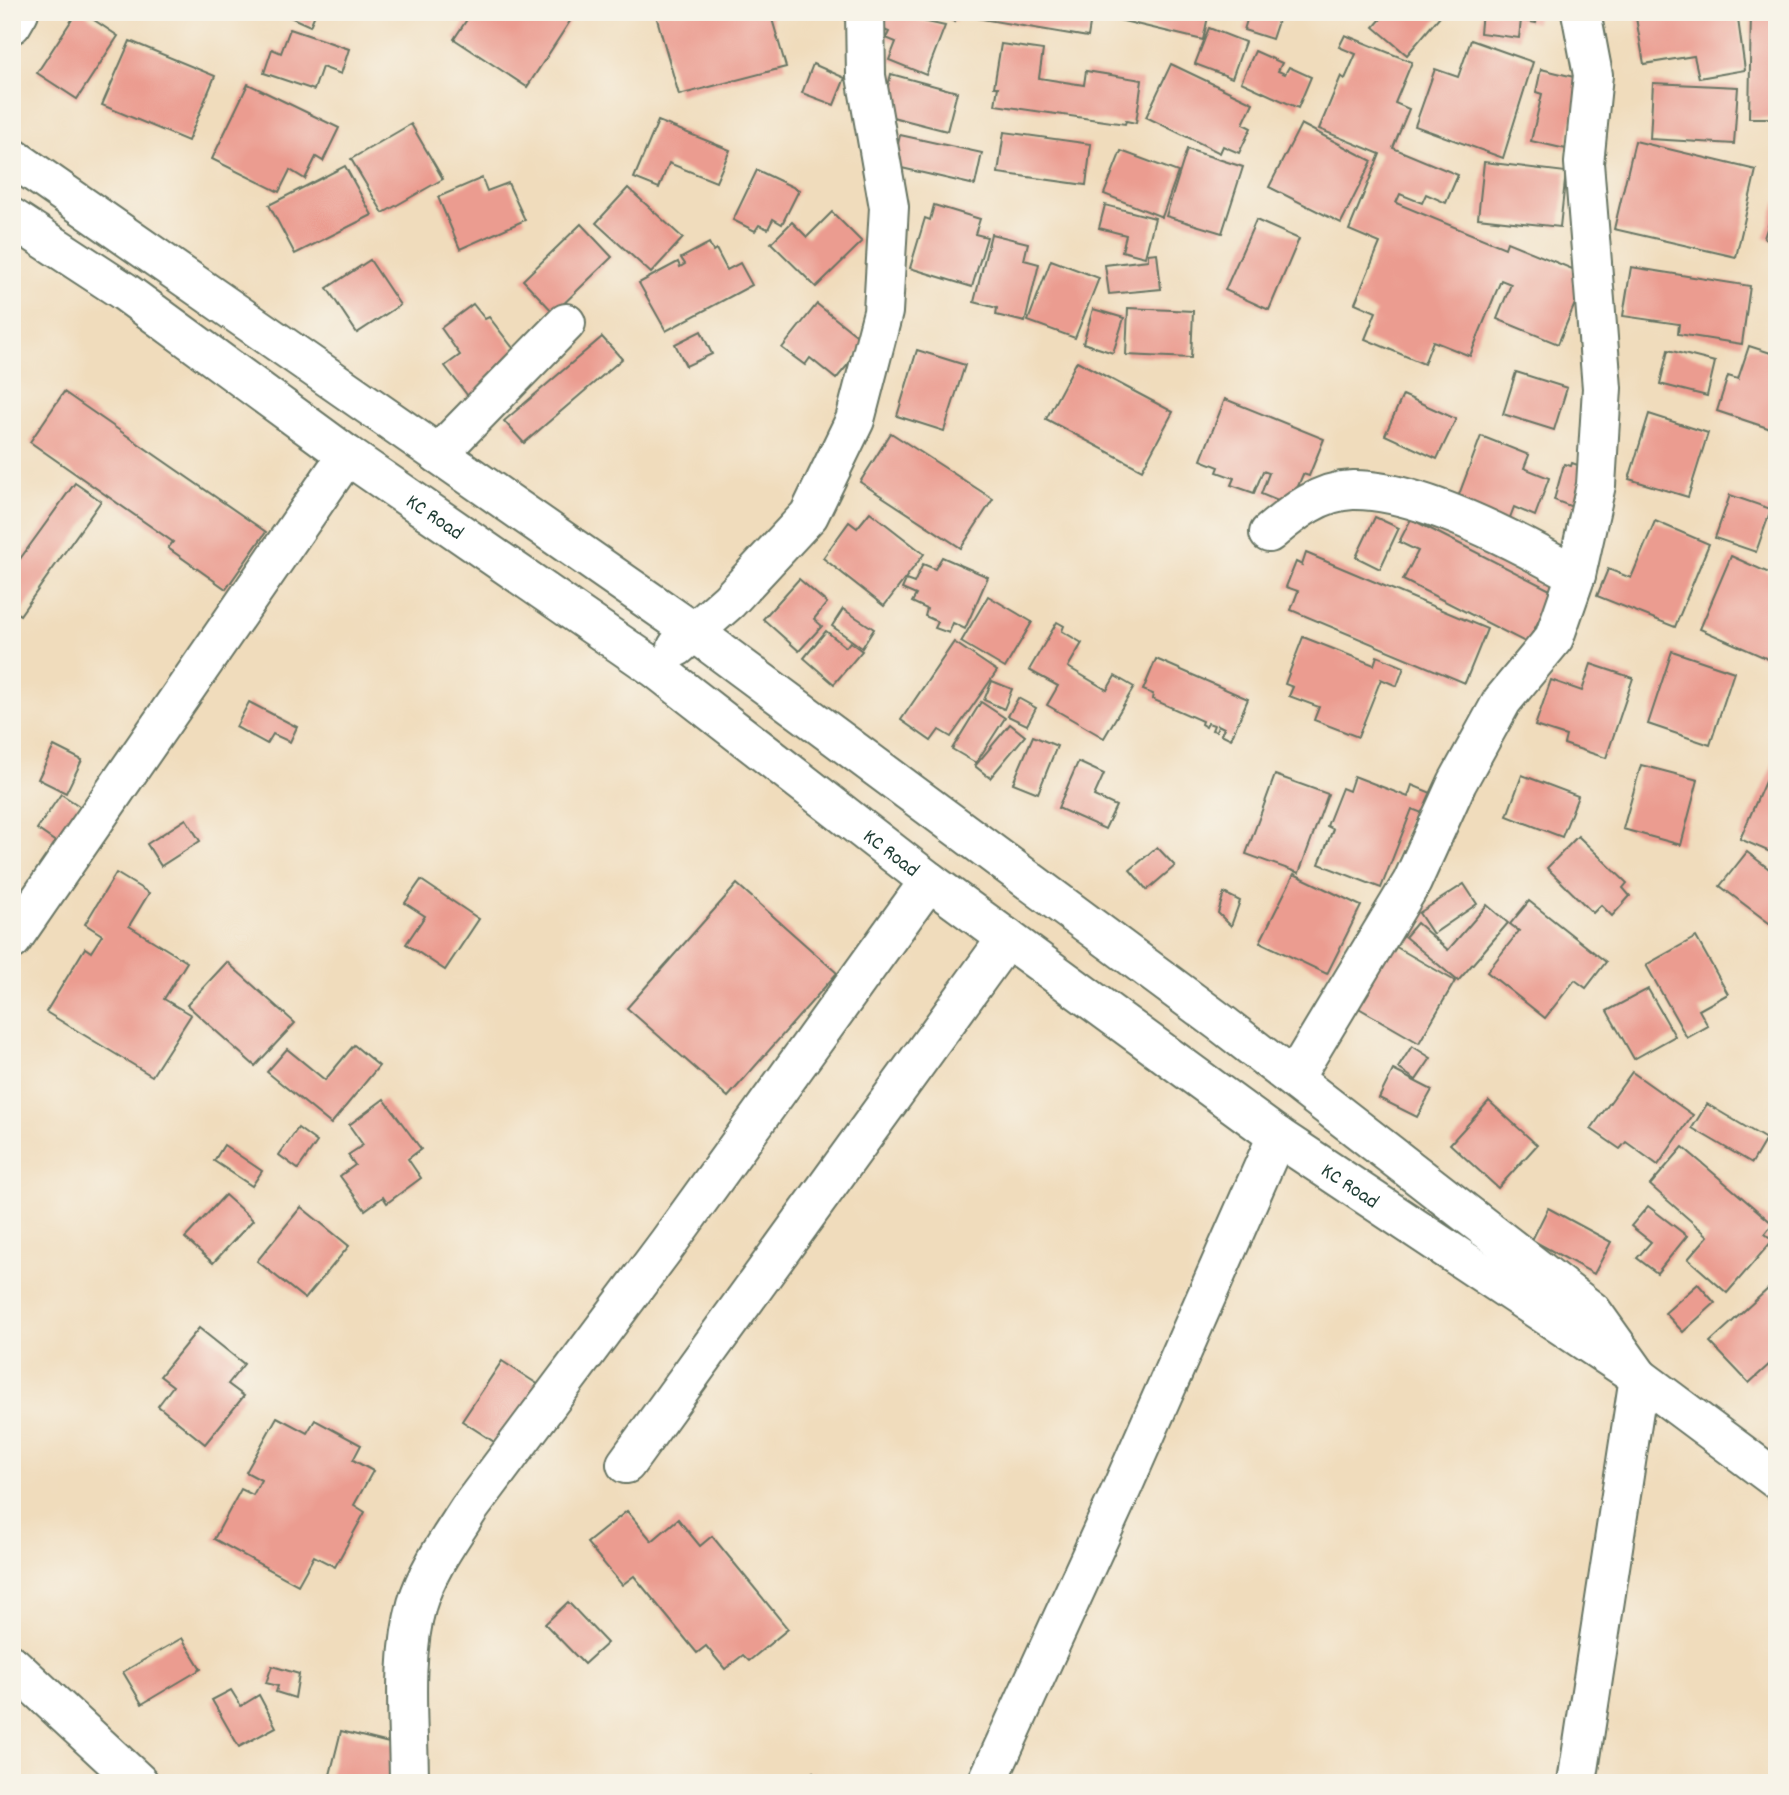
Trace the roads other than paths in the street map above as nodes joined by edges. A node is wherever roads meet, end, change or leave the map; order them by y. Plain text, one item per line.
1 (19, 12) edge
2 (864, 12) edge
3 (1581, 12) edge
4 (12, 24) edge
5 (12, 157) edge
6 (12, 218) edge
7 (566, 323) dead end
8 (438, 454) junction
9 (347, 455) junction
10 (1269, 533) dead end
11 (1576, 575) junction
12 (694, 632) junction
13 (655, 667) junction
14 (929, 881) junction
15 (1007, 938) junction
16 (12, 940) edge
17 (1222, 1023) junction
18 (1191, 1073) junction
19 (1294, 1078) junction
20 (1277, 1136) junction
21 (1639, 1377) junction
22 (625, 1464) dead end
23 (1777, 1480) edge
24 (12, 1665) edge
25 (139, 1783) edge
26 (409, 1783) edge
27 (987, 1783) edge
28 (1577, 1783) edge

1 - 4 street
2 - 12 street
3 - 11 street
5 - 8 street
6 - 9 street, KC Road
7 - 8 street
8 - 12 street
9 - 13 street, KC Road
9 - 16 street
10 - 11 street
11 - 19 street
12 - 13 street
12 - 17 street
13 - 14 street, KC Road
14 - 15 street, KC Road
14 - 26 street
15 - 18 street, KC Road
15 - 22 street
17 - 18 street
17 - 19 street
18 - 20 street, KC Road
19 - 21 street
20 - 21 street, KC Road
20 - 27 street
21 - 23 street, KC Road
21 - 28 street
24 - 25 street

